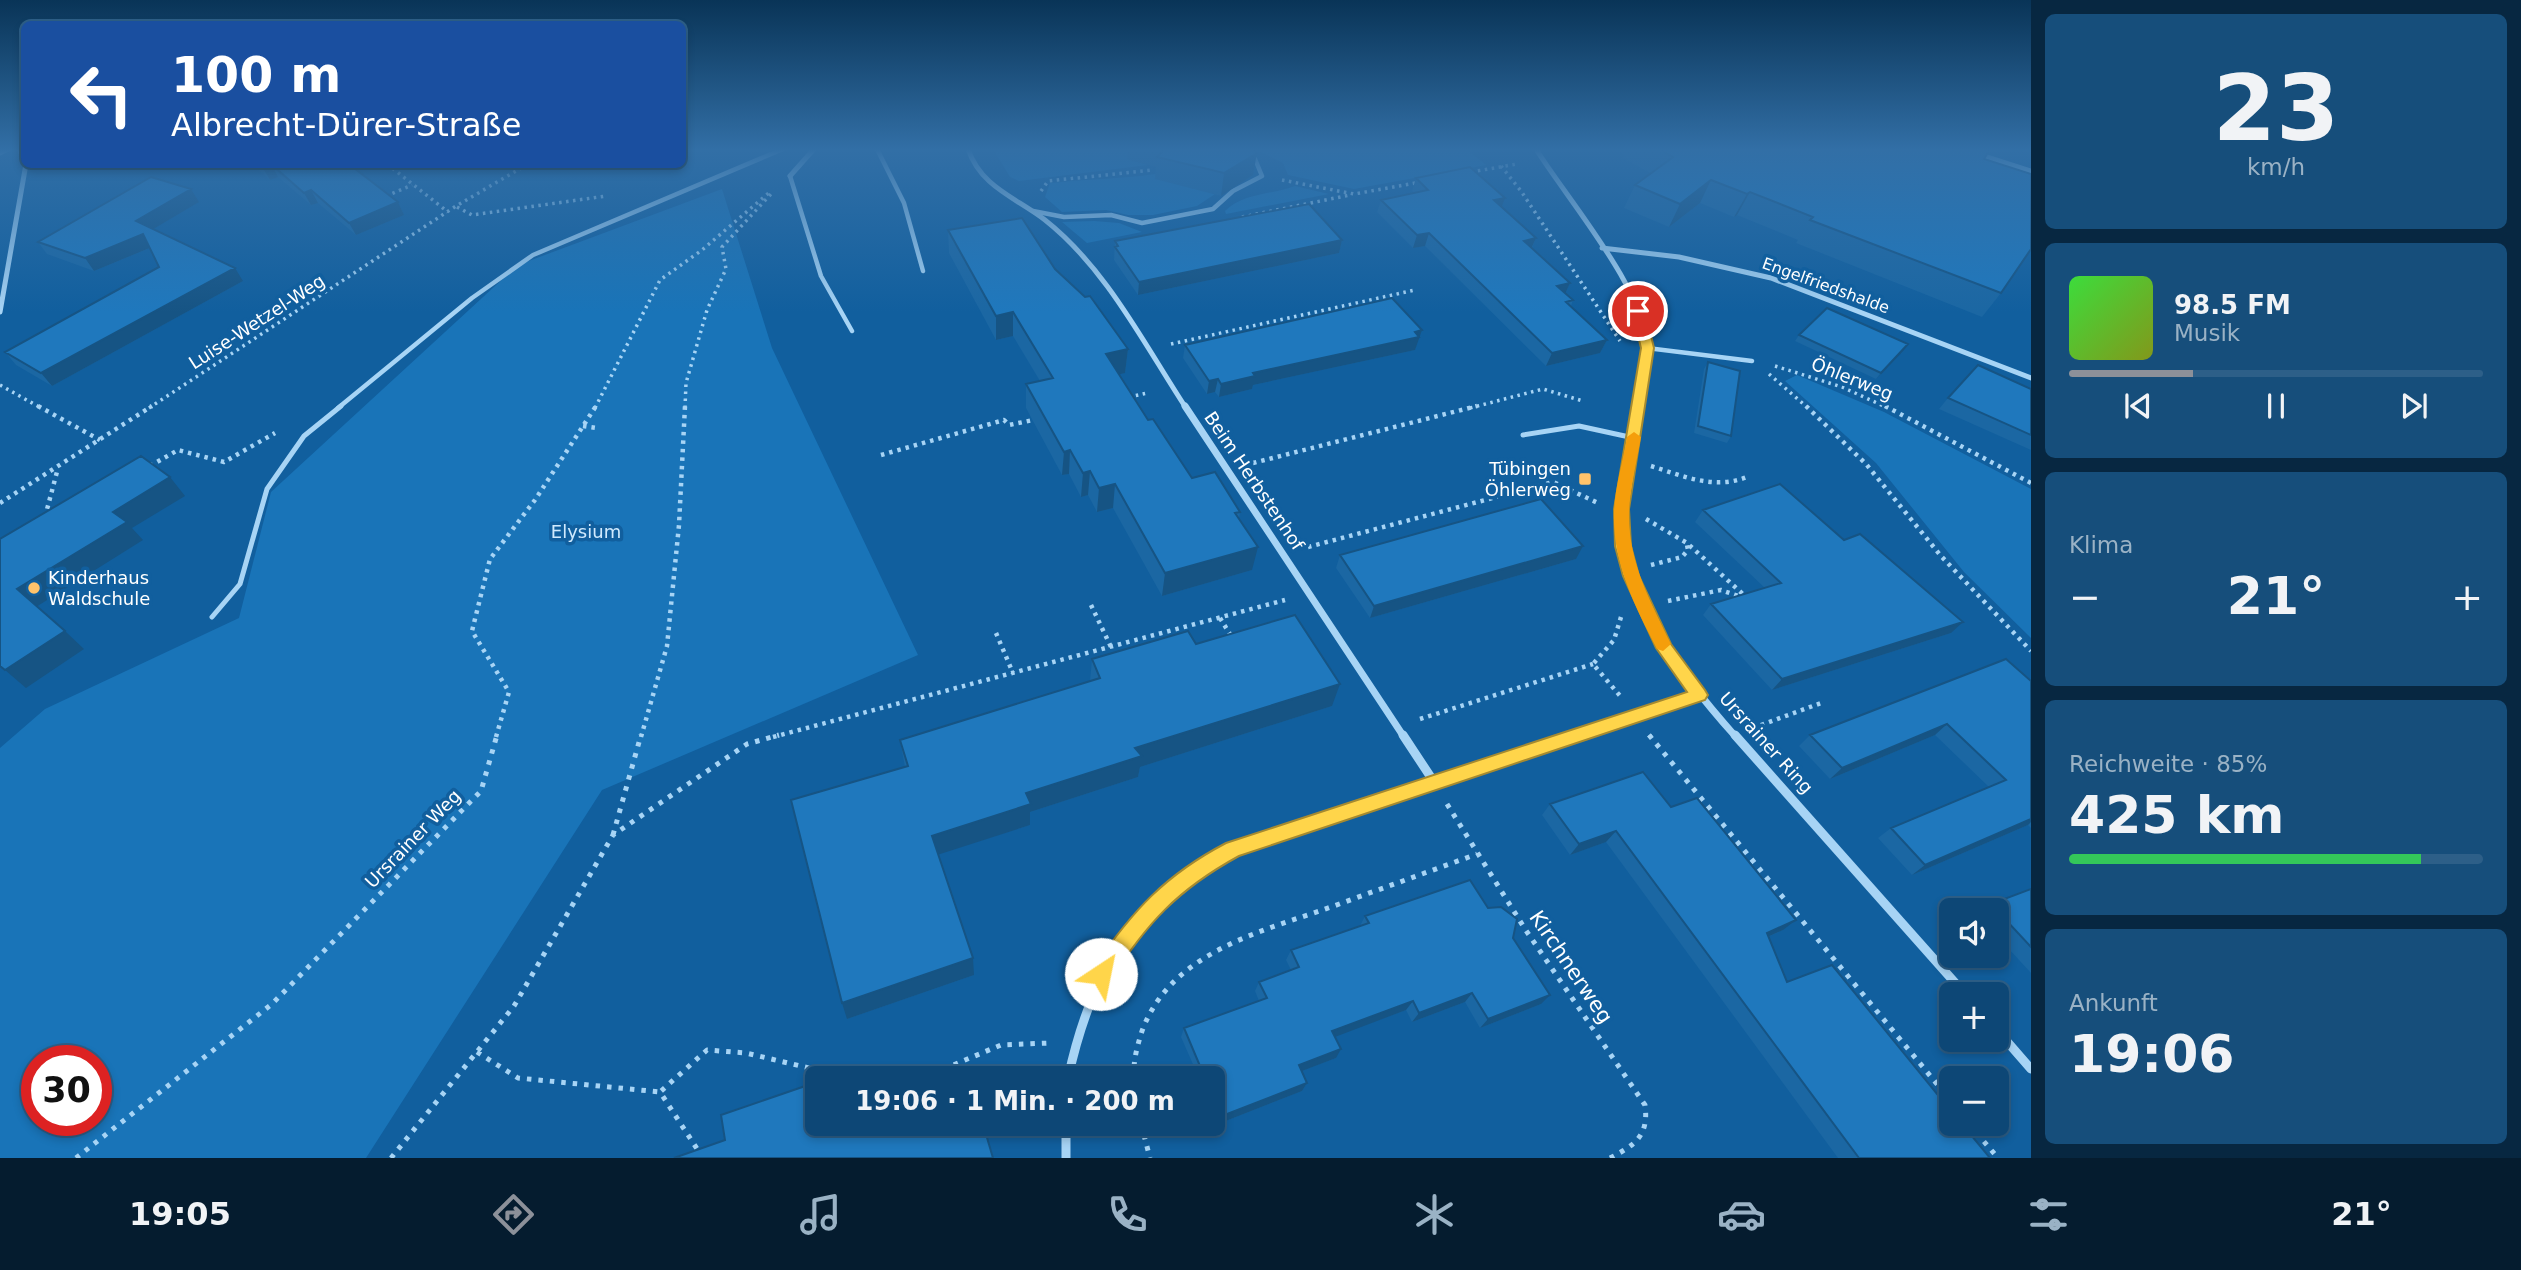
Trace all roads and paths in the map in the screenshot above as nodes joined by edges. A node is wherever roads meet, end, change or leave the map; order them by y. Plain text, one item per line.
1 (21, 203) edge
2 (436, 203) edge
3 (461, 203) edge
4 (654, 203) edge
5 (757, 203) edge
6 (763, 203) edge
7 (798, 203) edge
8 (904, 203) edge
9 (1018, 203) edge
10 (1220, 203) edge
11 (1310, 203) edge
12 (1529, 203) edge
13 (1571, 203) edge
14 (456, 206) junction
15 (537, 206) dead end
16 (1033, 211) junction
17 (448, 212) junction
18 (1238, 218) edge
19 (1602, 248) junction
20 (923, 271) dead end
21 (1415, 290) dead end
22 (0, 312) edge
23 (852, 331) dead end
24 (1622, 345) dead end
25 (1647, 348) junction
26 (1147, 349) junction
27 (1752, 361) junction
28 (2031, 378) edge
29 (0, 385) edge
30 (1172, 387) junction
31 (1118, 400) edge
32 (1590, 403) dead end
33 (1050, 416) edge
34 (586, 426) junction
35 (597, 428) dead end
36 (1523, 435) dead end
37 (304, 436) junction
38 (1634, 438) junction
39 (100, 440) junction
40 (881, 455) dead end
41 (1630, 460) junction
42 (58, 467) junction
43 (1228, 469) junction
44 (142, 470) edge
45 (1748, 477) dead end
46 (2031, 483) edge
47 (1595, 502) junction
48 (0, 503) edge
49 (1622, 509) junction
50 (1595, 514) dead end
51 (52, 520) edge
52 (1687, 544) junction
53 (1284, 554) junction
54 (1629, 567) junction
55 (1310, 594) junction
56 (1616, 603) dead end
57 (1091, 605) dead end
58 (1645, 608) junction
59 (212, 617) dead end
60 (1220, 618) junction
61 (996, 633) dead end
62 (1123, 644) junction
63 (1111, 647) junction
64 (1240, 651) edge
65 (2031, 651) edge
66 (1129, 656) edge
67 (1593, 664) junction
68 (1013, 673) junction
69 (1699, 695) junction
70 (1821, 703) dead end
71 (1635, 718) junction
72 (1398, 726) junction
73 (1734, 736) junction
74 (1434, 782) junction
75 (613, 835) junction
76 (1477, 854) junction
77 (1954, 982) edge
78 (1076, 1041) junction
79 (2009, 1044) edge
80 (477, 1052) junction
81 (951, 1066) edge
82 (1071, 1066) edge
83 (1132, 1066) edge
84 (805, 1067) edge
85 (2031, 1069) edge
86 (1939, 1086) edge
87 (660, 1092) junction
88 (1066, 1136) edge
89 (1144, 1136) edge
90 (1979, 1136) edge
91 (76, 1158) edge
92 (391, 1158) edge
93 (703, 1158) edge
94 (1066, 1158) edge
95 (1150, 1158) edge
96 (1610, 1158) edge
97 (1998, 1158) edge

1 - 22 street
2 - 17 path
3 - 14 path, Luise-Wetzel-Weg
4 - 37 lane
5 - 34 path, Ursrainer Weg
6 - 75 path, Ursrainer Weg
7 - 23 lane
8 - 20 lane
9 - 16 street, Beim Herbstenhof
10 - 16 lane, Beim Herbstenhof
11 - 18 path
12 - 24 path
13 - 19 street
14 - 15 path
14 - 17 path, Luise-Wetzel-Weg
16 - 26 street, Beim Herbstenhof
17 - 39 path, Luise-Wetzel-Weg
19 - 25 street
19 - 28 street, Engelfriedshalde
21 - 26 path
25 - 27 lane
25 - 38 street
26 - 30 street, Beim Herbstenhof
27 - 46 path, Öhlerweg
27 - 65 path
29 - 39 path
30 - 31 path
30 - 43 street, Beim Herbstenhof
32 - 43 path
33 - 40 path
34 - 35 path
34 - 91 path, Ursrainer Weg
36 - 38 lane
37 - 44 path
37 - 59 lane
38 - 41 street
39 - 42 path, Luise-Wetzel-Weg
41 - 45 path
41 - 49 street
42 - 48 path, Luise-Wetzel-Weg
42 - 51 path
43 - 53 street, Beim Herbstenhof
47 - 49 path
47 - 50 path
47 - 53 path
49 - 52 path
49 - 54 street
52 - 54 path
52 - 58 path
53 - 55 street, Beim Herbstenhof
54 - 58 street
55 - 60 path
55 - 72 street, Beim Herbstenhof
56 - 67 path
57 - 63 path
58 - 69 street
60 - 62 path
60 - 64 path
61 - 68 path
62 - 63 path
62 - 66 path
63 - 68 path
67 - 71 path
67 - 72 path
68 - 75 path
69 - 71 street, Ursrainer Ring
69 - 73 street, Ursrainer Ring
70 - 73 path
71 - 74 street, Ursrainer Ring
71 - 86 path
72 - 74 street, Beim Herbstenhof
73 - 77 street, Ursrainer Ring
74 - 76 path, Kirchnerweg
74 - 78 street, Ursrainer Ring
75 - 80 path
76 - 83 path
76 - 96 path, Kirchnerweg
78 - 81 path
78 - 82 street, Ursrainer Ring
79 - 85 street
80 - 87 path
80 - 92 path
84 - 87 path
87 - 93 path
88 - 94 street
89 - 95 path
90 - 97 path

